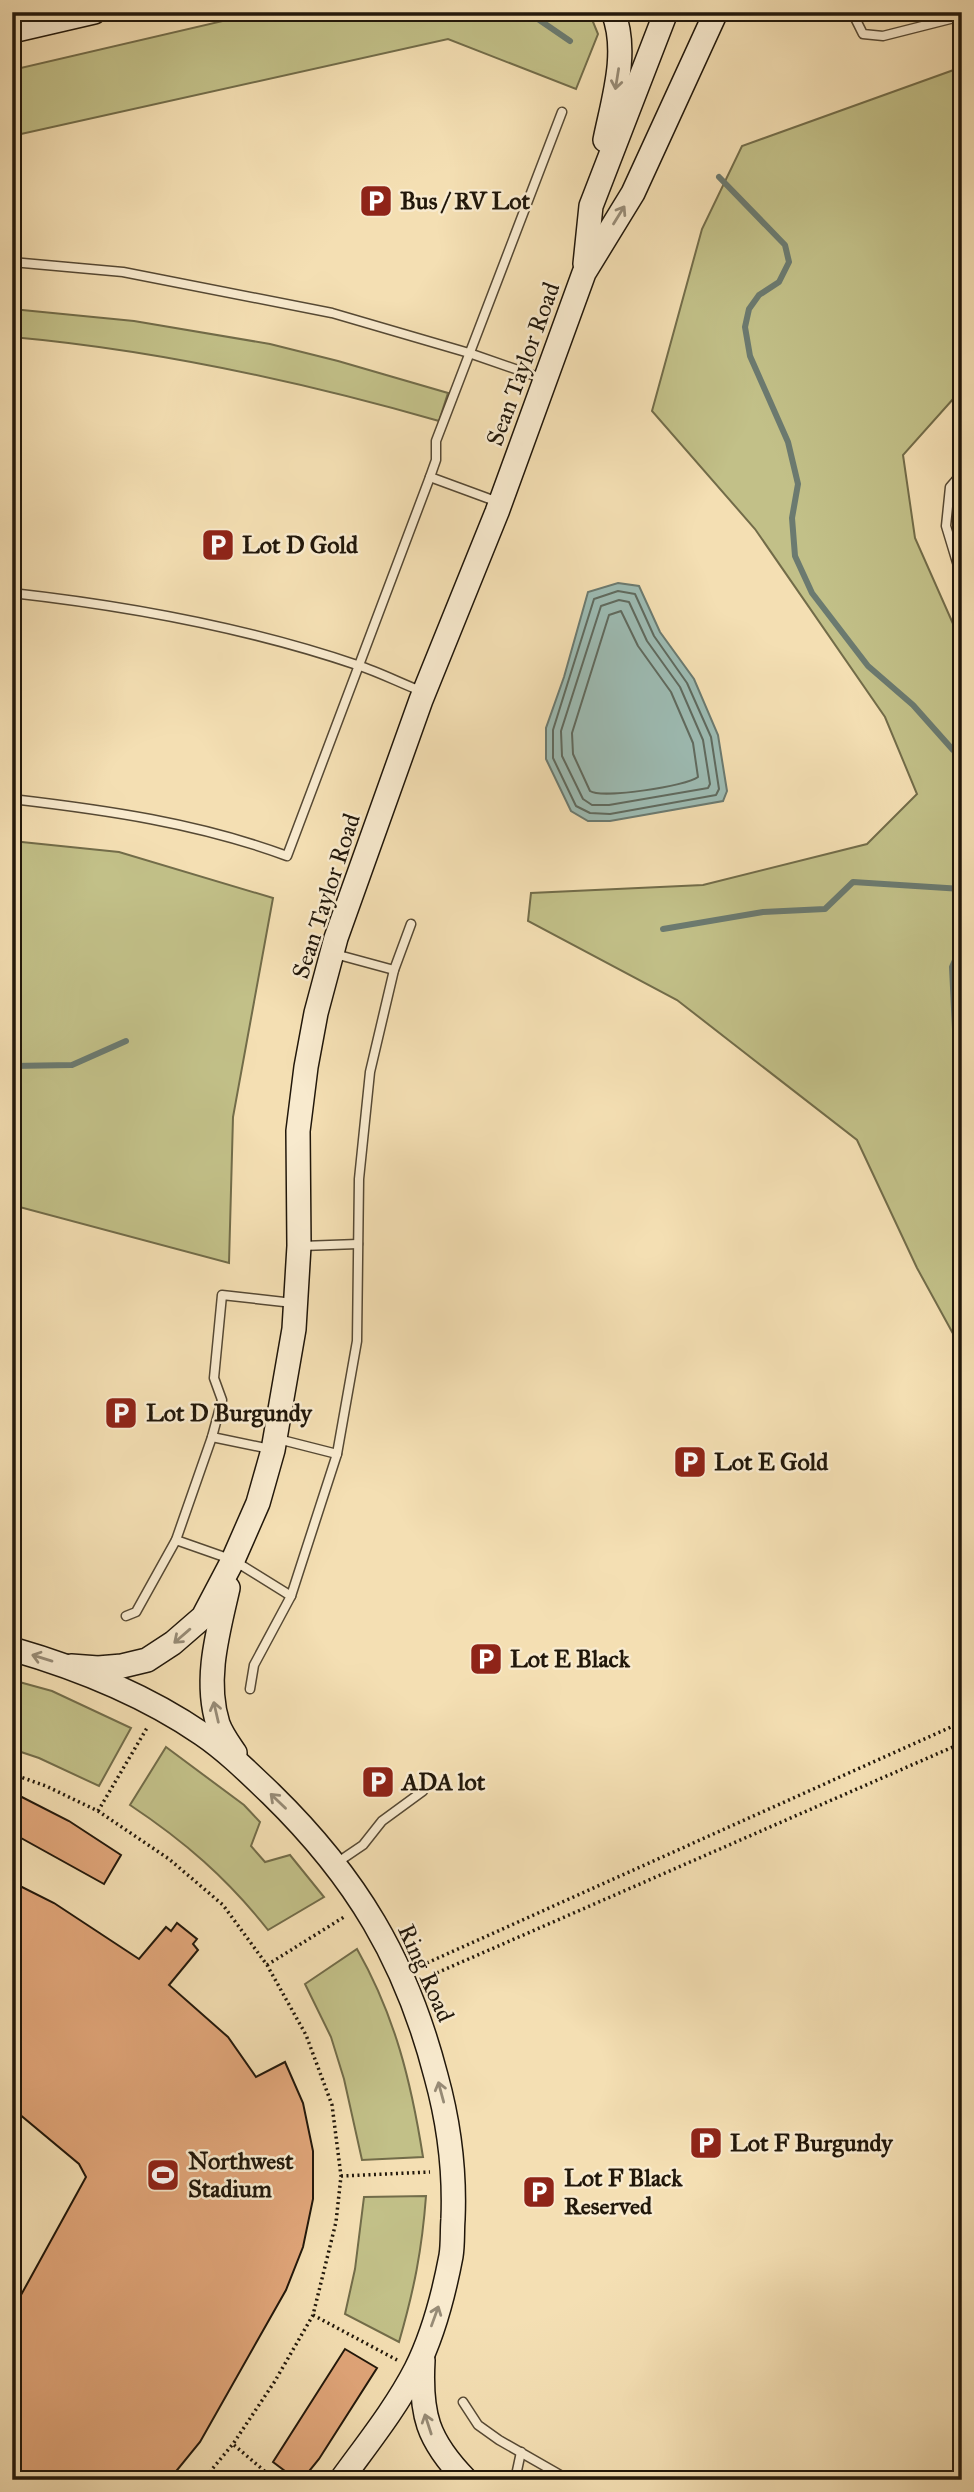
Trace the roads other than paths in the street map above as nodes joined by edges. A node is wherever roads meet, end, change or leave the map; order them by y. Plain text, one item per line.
1 (94, 12) edge
2 (613, 12) edge
3 (666, 12) edge
4 (716, 12) edge
5 (852, 12) edge
6 (962, 16) edge
7 (12, 30) edge
8 (562, 112) dead end
9 (591, 206) junction
10 (12, 262) edge
11 (584, 273) junction
12 (469, 353) junction
13 (547, 380) junction
14 (962, 473) edge
15 (430, 477) junction
16 (501, 503) junction
17 (962, 579) edge
18 (12, 593) edge
19 (359, 665) junction
20 (424, 692) junction
21 (12, 799) edge
22 (411, 925) dead end
23 (332, 953) junction
24 (394, 970) junction
25 (358, 1244) junction
26 (299, 1246) junction
27 (296, 1303) junction
28 (212, 1437) junction
29 (274, 1444) junction
30 (337, 1454) junction
31 (176, 1540) junction
32 (233, 1560) junction
33 (290, 1596) junction
34 (126, 1616) dead end
35 (12, 1649) edge
36 (71, 1666) junction
37 (250, 1689) dead end
38 (248, 1772) junction
39 (423, 1791) dead end
40 (335, 1864) junction
41 (423, 2349) junction
42 (463, 2402) dead end
43 (521, 2452) junction
44 (341, 2480) edge
45 (466, 2480) edge
46 (515, 2480) edge
47 (569, 2480) edge

1 - 7 main road
2 -> 9 main road
3 - 9 main road, Sean Taylor Road
11 -> 4 main road, Sean Taylor Road
5 - 6 lane
8 - 12 lane
9 - 11 main road, Sean Taylor Road
10 - 12 lane
11 - 13 main road, Sean Taylor Road
12 - 13 lane
12 - 15 lane
13 - 16 main road, Sean Taylor Road
14 - 17 lane
15 - 16 lane
15 - 19 lane
16 - 20 main road, Sean Taylor Road
18 - 19 lane
19 - 20 lane
19 - 21 lane
20 - 23 main road, Sean Taylor Road
22 - 24 lane
23 - 24 lane
23 - 26 main road, Sean Taylor Road
24 - 25 lane
25 - 26 lane
25 - 30 lane
26 - 27 main road, Sean Taylor Road
27 - 28 lane
27 - 29 main road, Sean Taylor Road
28 - 29 lane
28 - 31 lane
29 - 30 lane
29 - 32 main road, Sean Taylor Road
30 - 33 lane
31 - 32 lane
31 - 34 lane
32 - 33 lane
32 -> 36 main road, Sean Taylor Road
38 -> 32 main road, Sean Taylor Road
33 - 37 lane
36 -> 35 main road, Ring Road
36 - 38 main road, Ring Road
40 -> 38 main road, Ring Road
39 - 40 lane
41 -> 40 main road, Ring Road
41 - 44 main road, Ring Road
45 -> 41 main road
42 - 43 lane
43 - 46 lane
43 - 47 lane

